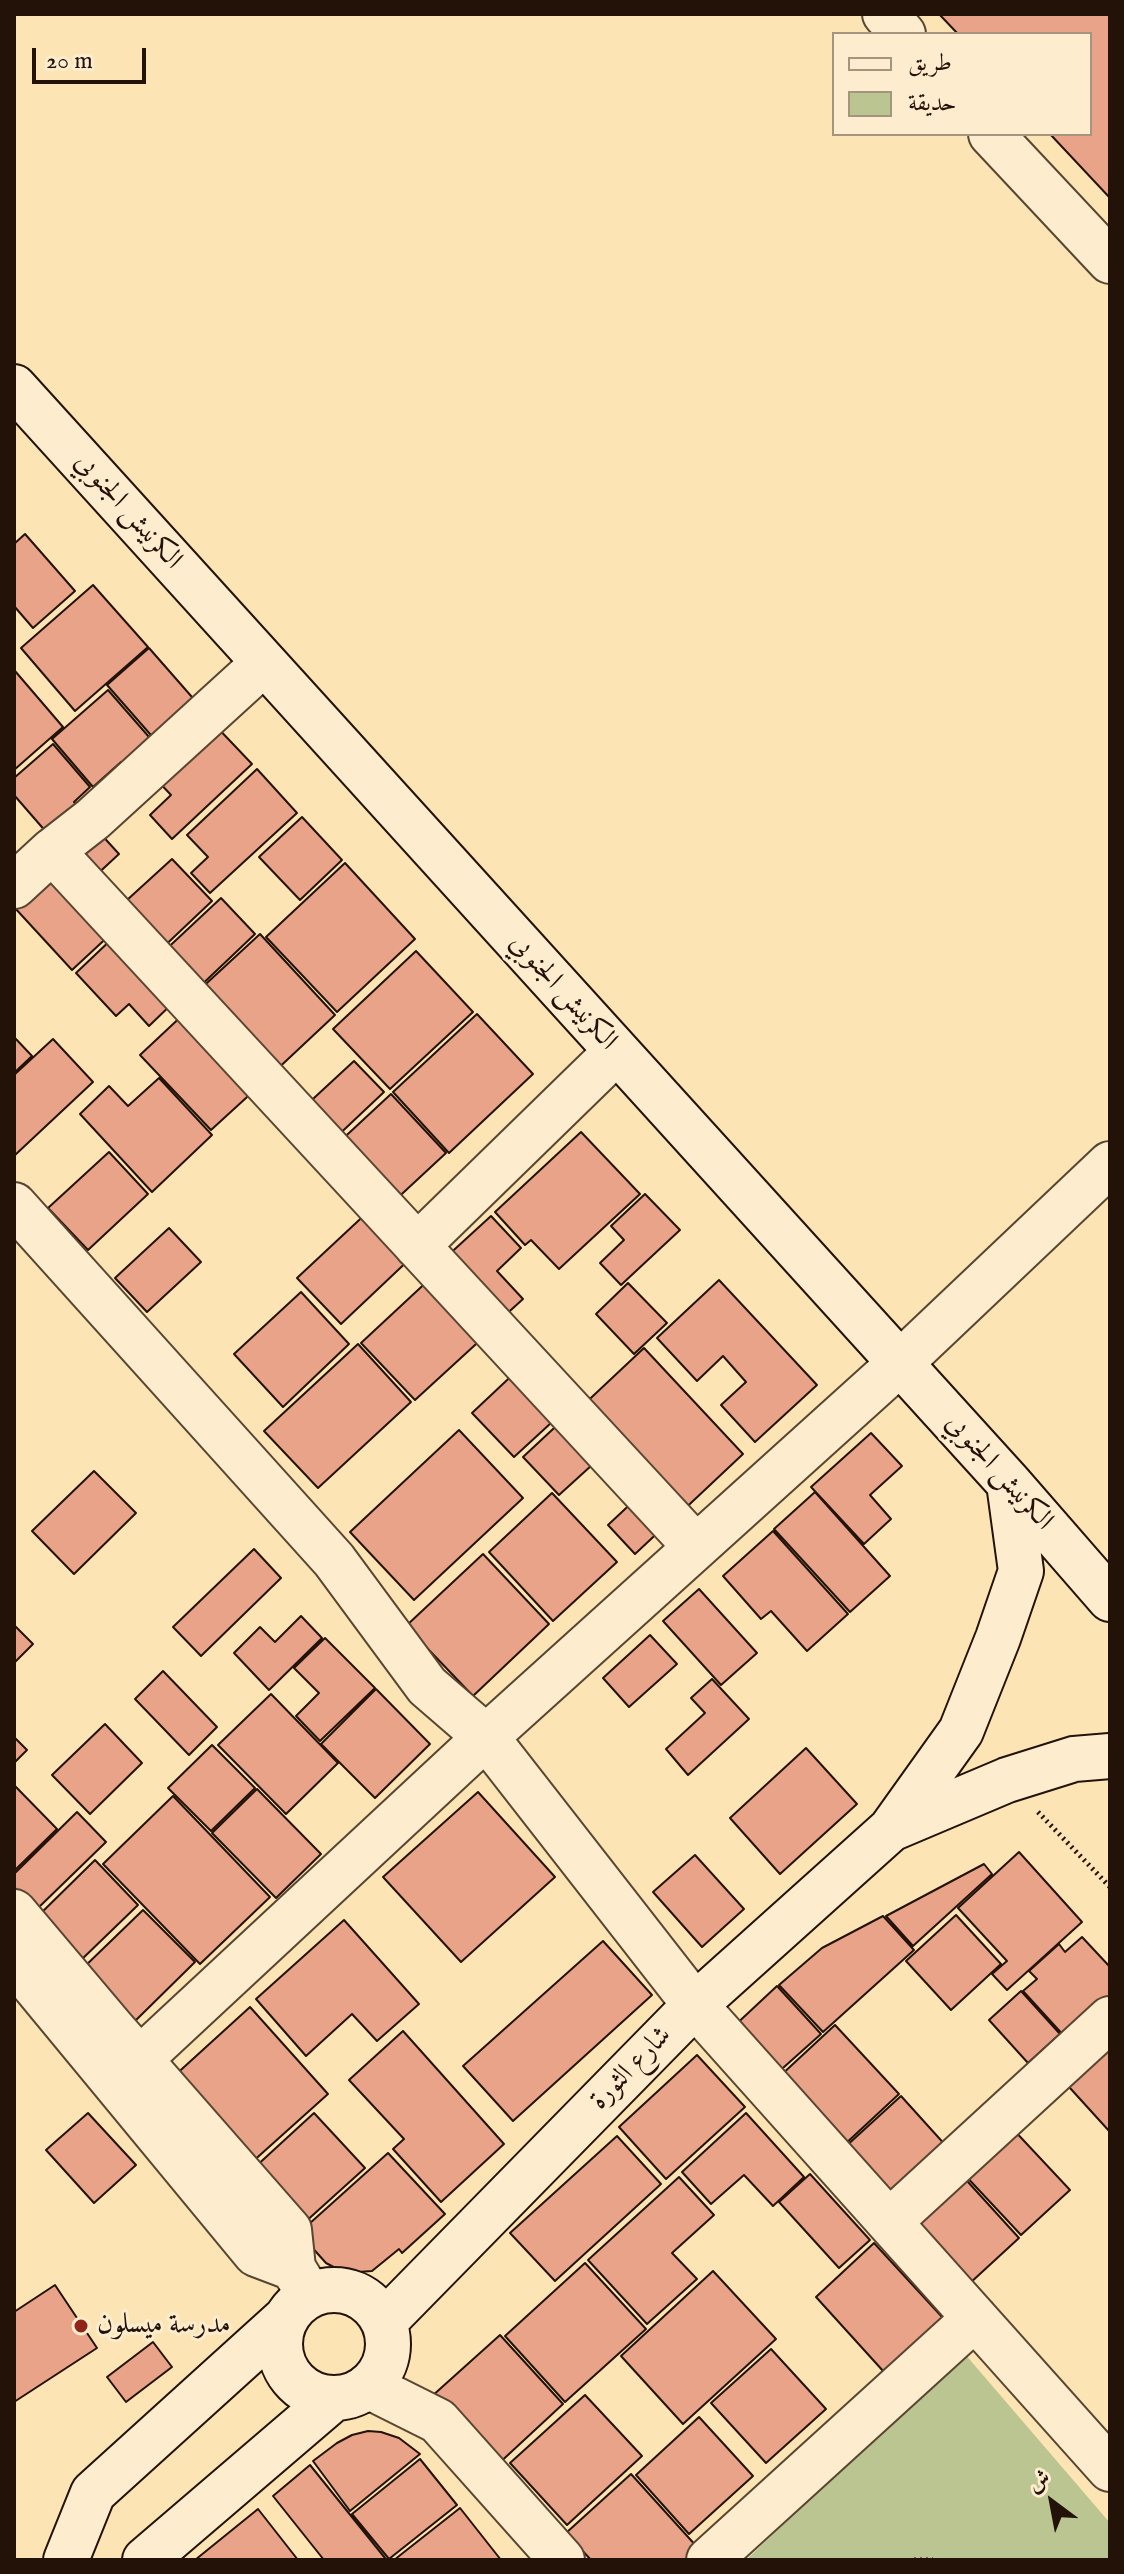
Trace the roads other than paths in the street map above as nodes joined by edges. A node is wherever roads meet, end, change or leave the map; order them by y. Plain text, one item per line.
1 (885, 14) edge
2 (901, 32) edge
3 (993, 136) edge
4 (1110, 261) edge
5 (14, 387) edge
6 (264, 663) junction
7 (52, 851) junction
8 (14, 886) edge
9 (616, 1052) junction
10 (1110, 1164) edge
11 (14, 1205) edge
12 (417, 1246) junction
13 (899, 1364) junction
14 (1009, 1483) junction
15 (696, 1547) junction
16 (1110, 1599) edge
17 (486, 1737) junction
18 (1110, 1756) edge
19 (891, 1829) junction
20 (14, 1912) edge
21 (14, 1961) edge
22 (695, 2005) junction
23 (1110, 2019) edge
24 (140, 2059) junction
25 (889, 2222) junction
26 (295, 2294) junction
27 (975, 2318) junction
28 (384, 2322) junction
29 (350, 2392) junction
30 (1110, 2469) edge
31 (66, 2560) edge
32 (145, 2560) edge
33 (562, 2560) edge
34 (709, 2560) edge

1 - 2 street
3 - 4 street
5 - 6 street, الكرنيش الجنوبي
6 - 7 street
6 - 9 street, الكرنيش الجنوبي
7 - 8 street
7 - 12 street
9 - 12 street
9 - 13 street, الكرنيش الجنوبي
10 - 13 street
11 - 17 street
12 - 15 street
13 - 14 street, الكرنيش الجنوبي
13 - 15 street
14 - 16 street, الكرنيش الجنوبي
14 - 19 street, شارع الثورة
15 - 17 street
17 - 22 street
17 - 24 street
18 - 19 street, شارع الثورة
19 - 22 street, شارع الثورة
20 - 24 street
21 - 26 street
22 - 25 street
22 - 28 street, شارع الثورة
23 - 25 street
24 - 26 street
25 - 27 street
26 - 28 street
26 - 29 street
26 - 31 street
27 - 30 street
27 - 34 street
28 - 29 street
29 - 32 street
29 - 33 street

